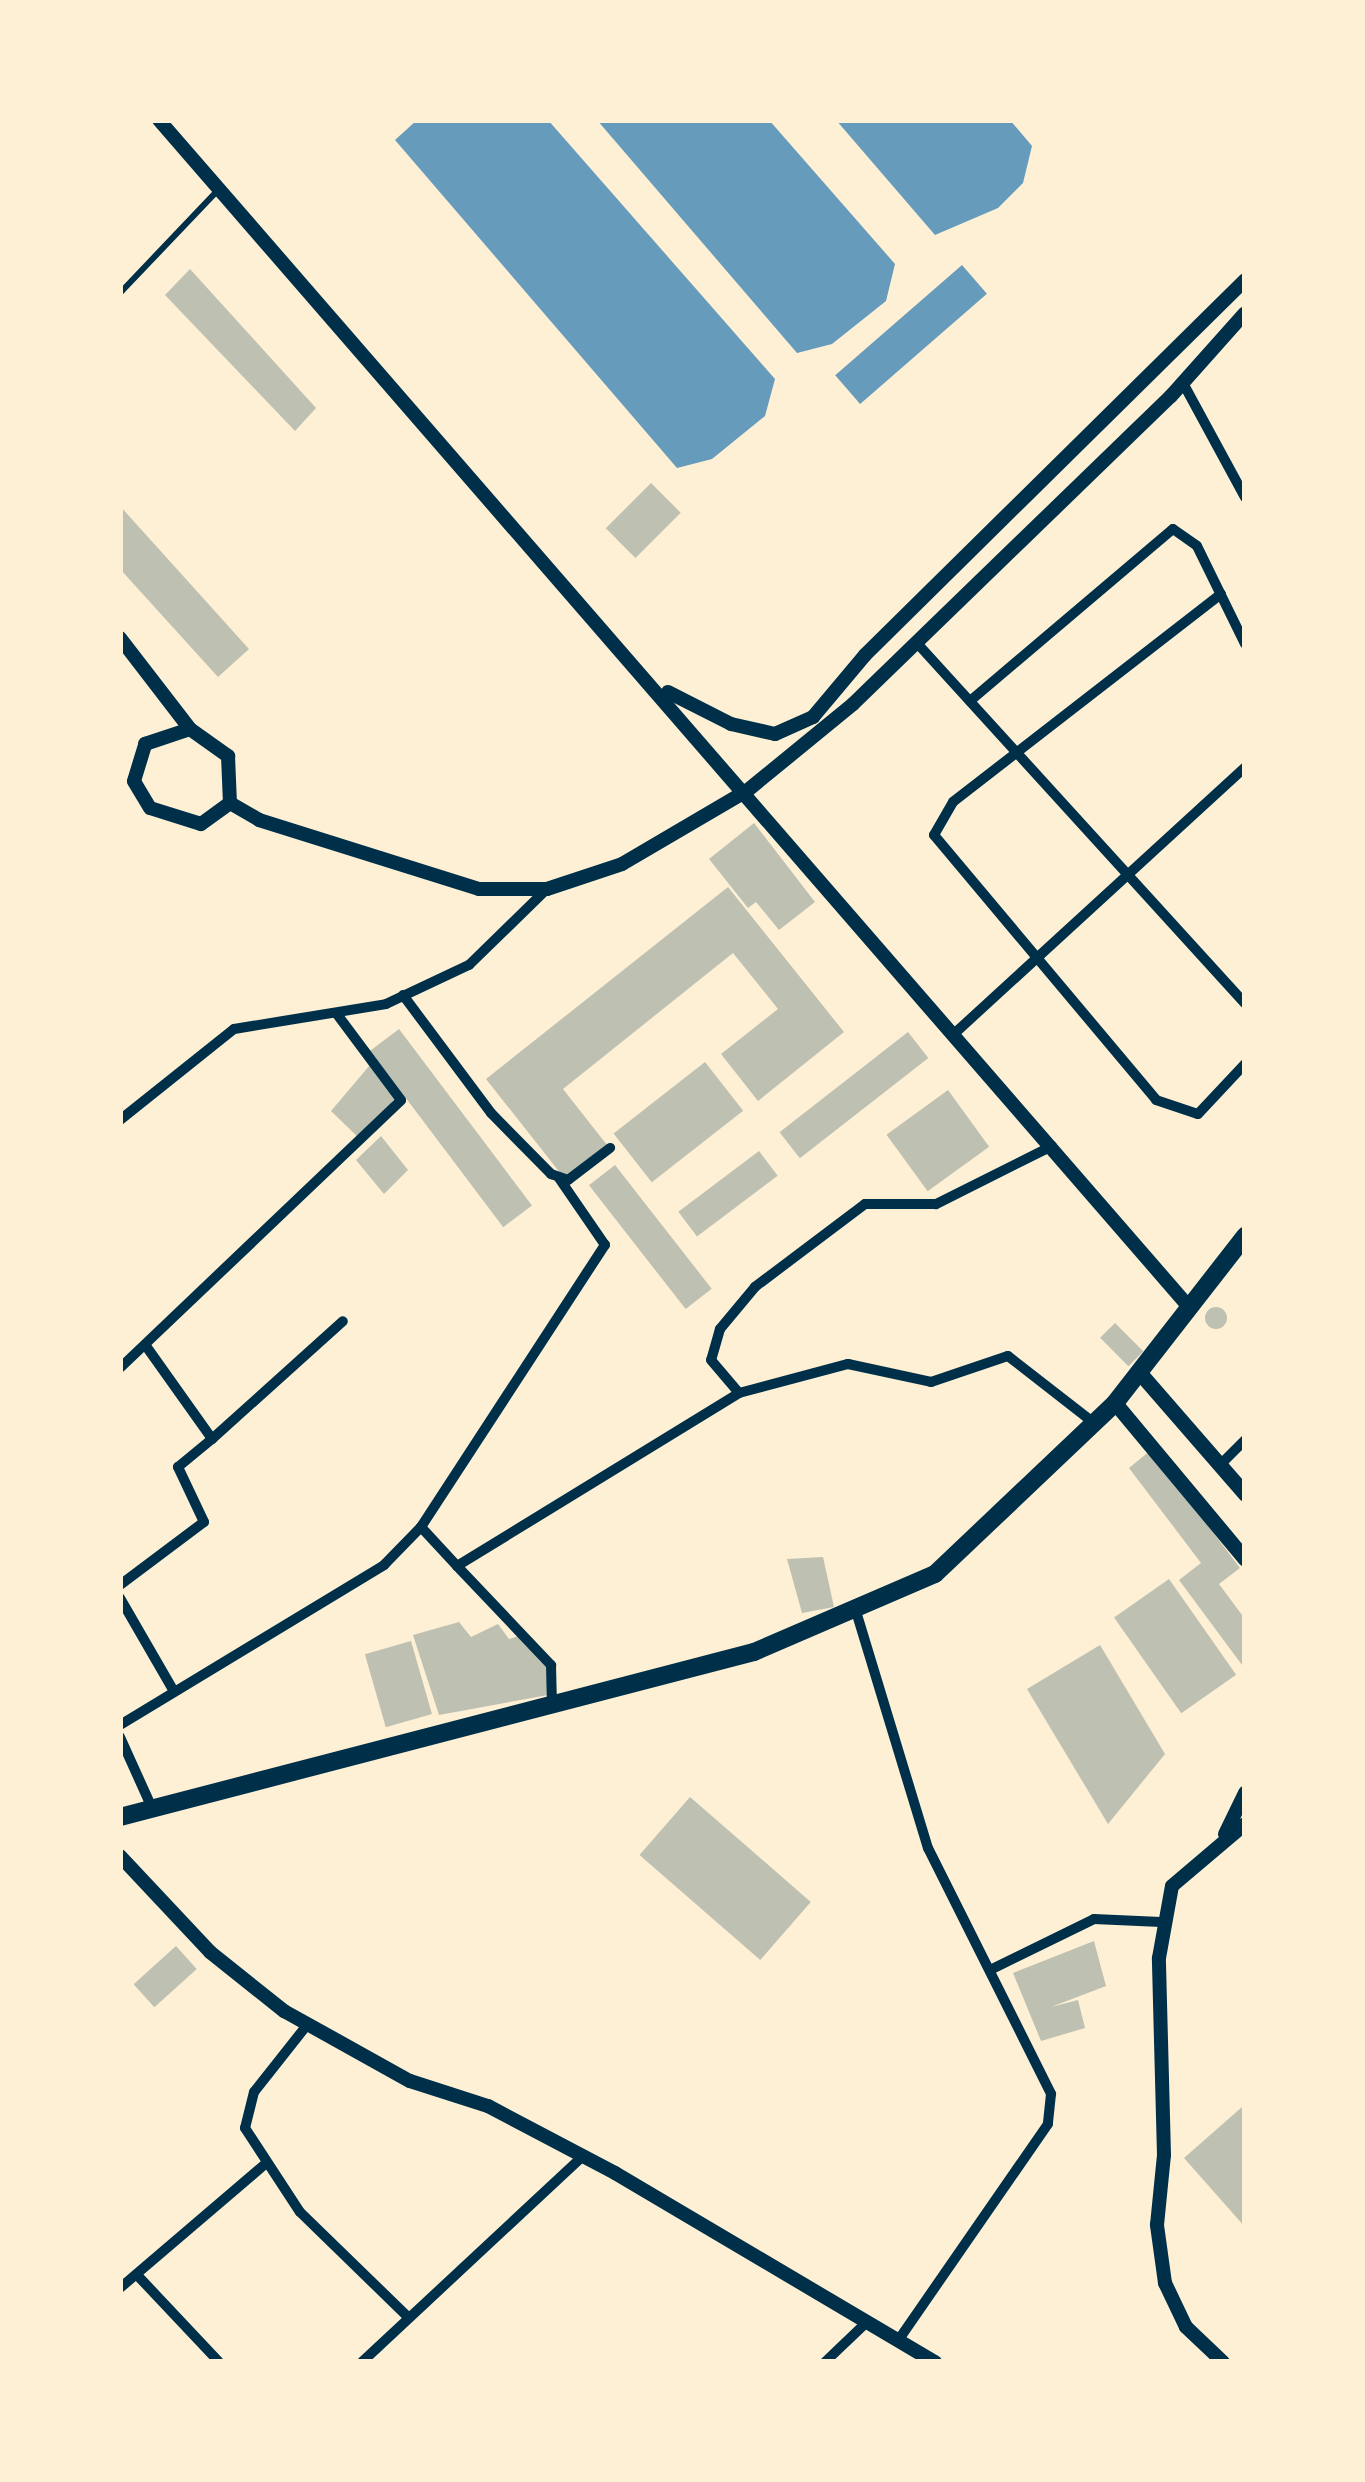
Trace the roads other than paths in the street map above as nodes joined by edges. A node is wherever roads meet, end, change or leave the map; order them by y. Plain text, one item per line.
1 (160, 120) edge
2 (218, 190) junction
3 (1245, 280) edge
4 (120, 293) edge
5 (1245, 313) edge
6 (1183, 383) junction
7 (1245, 497) edge
8 (1221, 594) junction
9 (120, 638) edge
10 (916, 642) junction
11 (1245, 644) edge
12 (649, 679) junction
13 (970, 700) junction
14 (190, 729) junction
15 (1017, 752) junction
16 (1245, 767) edge
17 (134, 781) junction
18 (748, 790) junction
19 (120, 792) edge
20 (230, 803) junction
21 (1133, 872) junction
22 (547, 889) junction
23 (1034, 962) junction
24 (403, 995) junction
25 (1245, 1003) edge
26 (337, 1014) junction
27 (955, 1033) junction
28 (1245, 1064) edge
29 (120, 1120) edge
30 (1052, 1146) junction
31 (610, 1148) dead end
32 (559, 1178) junction
33 (1245, 1236) edge
34 (1189, 1307) junction
35 (343, 1321) dead end
36 (146, 1346) junction
37 (120, 1368) edge
38 (1139, 1372) junction
39 (739, 1393) junction
40 (1115, 1403) junction
41 (1094, 1424) junction
42 (212, 1439) junction
43 (1245, 1440) edge
44 (1220, 1466) junction
45 (1245, 1494) edge
46 (421, 1527) junction
47 (1245, 1559) edge
48 (457, 1566) junction
49 (120, 1585) edge
50 (120, 1598) edge
51 (855, 1608) junction
52 (172, 1688) junction
53 (552, 1708) junction
54 (120, 1725) edge
55 (120, 1737) edge
56 (1245, 1793) edge
57 (152, 1808) junction
58 (120, 1817) edge
59 (1245, 1824) edge
60 (1225, 1834) junction
61 (120, 1856) edge
62 (1161, 1922) junction
63 (991, 1970) junction
64 (308, 2025) junction
65 (583, 2156) junction
66 (264, 2165) junction
67 (138, 2276) junction
68 (120, 2288) edge
69 (406, 2316) junction
70 (866, 2323) junction
71 (898, 2341) junction
72 (219, 2362) edge
73 (362, 2362) edge
74 (825, 2362) edge
75 (935, 2362) edge
76 (1223, 2362) edge

1 - 2 street
2 - 4 lane
2 - 12 street
3 - 12 street
5 - 6 street
6 - 7 street
6 - 10 street
8 - 11 street
8 - 13 street
8 - 15 street
9 - 14 street
10 - 13 street
10 - 18 street
12 - 18 street
13 - 15 street
14 - 17 street
14 - 20 street
15 - 21 street
15 - 23 street
16 - 21 street
17 - 19 street
17 - 20 street
18 - 22 street
18 - 27 street
20 - 22 street
21 - 23 street
21 - 25 street
22 - 24 street
23 - 27 street
23 - 28 street
24 - 26 street
24 - 32 street
26 - 29 street
26 - 36 street
27 - 30 street
30 - 34 street
30 - 39 street
31 - 32 street
32 - 46 street
33 - 34 main road
34 - 38 main road
35 - 42 street
36 - 37 street
36 - 42 street
38 - 40 main road
38 - 44 main road
39 - 41 street
39 - 48 street
40 - 41 main road
40 - 47 main road
41 - 51 main road
42 - 49 street
43 - 44 street
44 - 45 main road
46 - 48 street
46 - 52 street
48 - 53 street
50 - 52 street
51 - 53 main road
51 - 63 street
52 - 54 street
53 - 57 main road
55 - 57 street
56 - 60 street
57 - 58 main road
59 - 60 street
60 - 62 street
61 - 64 street
62 - 63 street
62 - 76 street
63 - 71 street
64 - 65 street
64 - 66 street
65 - 69 street
65 - 70 street
66 - 67 street
66 - 69 street
67 - 68 street
67 - 72 street
69 - 73 street
70 - 71 street
70 - 74 street
71 - 75 street

